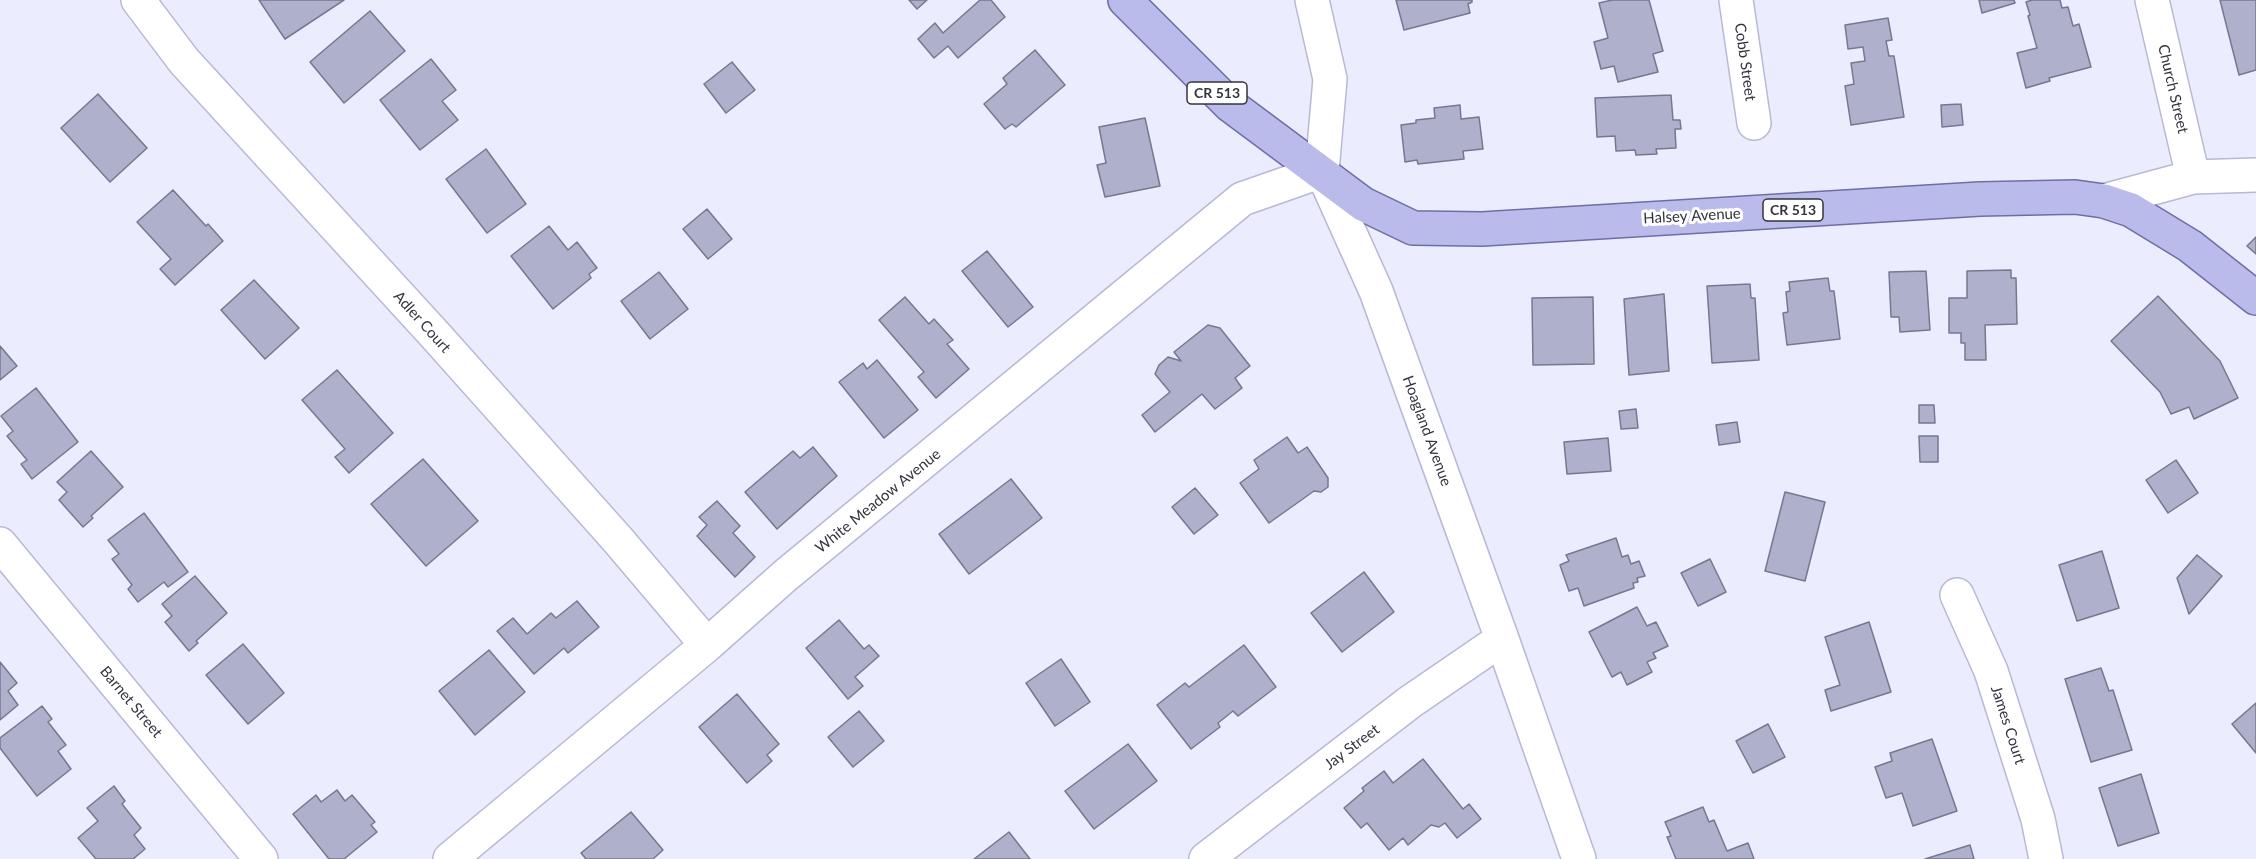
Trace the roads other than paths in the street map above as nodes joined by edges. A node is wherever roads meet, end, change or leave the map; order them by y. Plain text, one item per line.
1 (138, 0) edge
2 (1125, 0) edge
3 (1312, 0) edge
4 (1736, 0) edge
5 (2152, 0) edge
6 (1754, 123) dead end
7 (1322, 171) junction
8 (2256, 175) edge
9 (2193, 177) junction
10 (2104, 201) junction
11 (2256, 298) edge
12 (0, 544) edge
13 (1957, 595) dead end
14 (1502, 639) junction
15 (707, 645) junction
16 (261, 859) edge
17 (450, 859) edge
18 (1206, 859) edge
19 (1579, 859) edge
20 (2046, 859) edge

1 - 15 street, Adler Court
2 - 7 main road, CR 513
3 - 7 street, Hoagland Avenue
4 - 6 street, Cobb Street
5 - 9 street, Church Street
7 - 10 main road, Halsey Avenue / CR 513
7 - 14 street, Hoagland Avenue
7 - 15 street, White Meadow Avenue
8 - 9 street, Halsey Avenue
9 - 10 street, Halsey Avenue
10 - 11 main road, CR 513
12 - 16 street, Barnet Street
13 - 20 street, James Court
14 - 18 street, Jay Street
14 - 19 street, Hoagland Avenue
15 - 17 street, White Meadow Avenue

